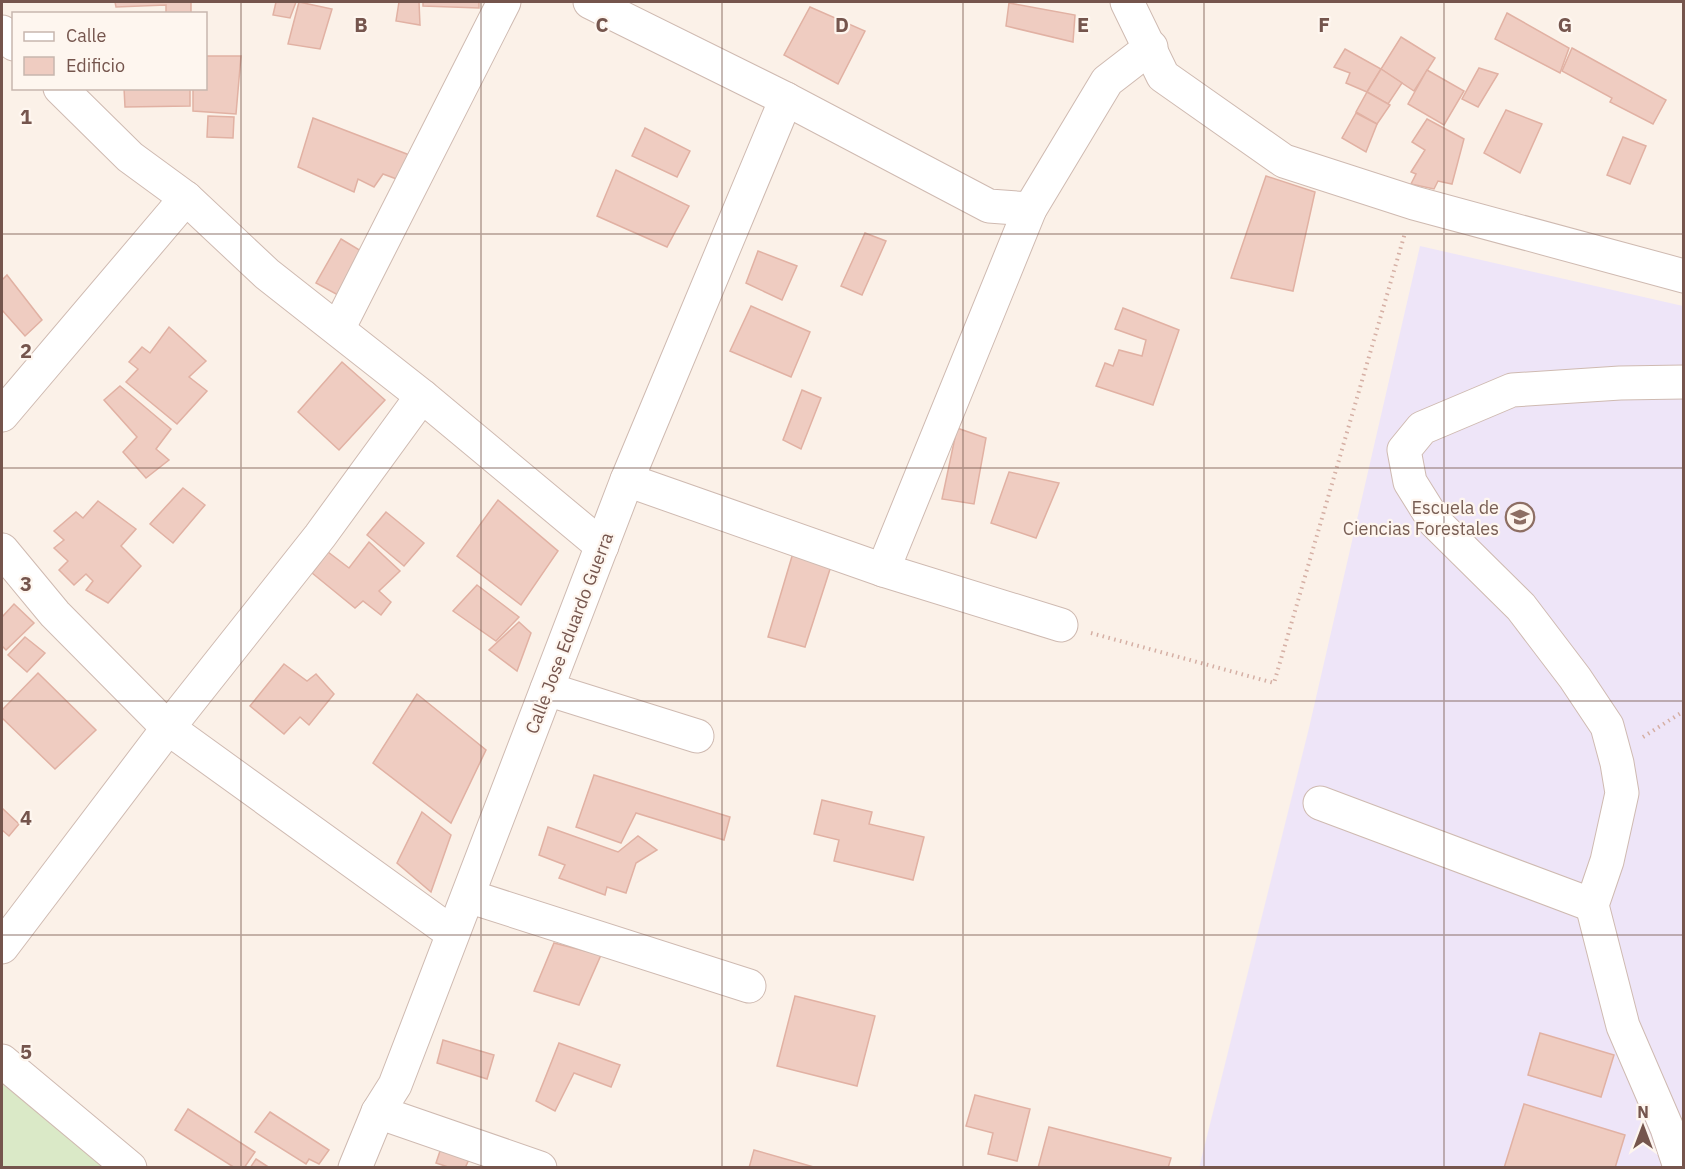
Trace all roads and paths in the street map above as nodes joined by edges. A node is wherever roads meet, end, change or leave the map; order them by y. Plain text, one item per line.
1 (504, 2) edge
2 (590, 2) edge
3 (1127, 2) edge
4 (1151, 47) junction
5 (62, 90) edge
6 (786, 99) junction
7 (186, 198) junction
8 (1414, 203) junction
9 (1030, 209) junction
10 (1681, 268) edge
11 (338, 329) junction
12 (1683, 382) edge
13 (422, 396) junction
14 (2, 416) edge
15 (627, 480) junction
16 (602, 546) junction
17 (2, 550) edge
18 (884, 570) junction
19 (1061, 625) joint
20 (547, 689) junction
21 (1683, 711) edge
22 (168, 728) junction
23 (698, 736) dead end
24 (1617, 763) junction
25 (1320, 803) dead end
26 (468, 896) junction
27 (1592, 904) junction
28 (452, 933) junction
29 (2, 947) edge
30 (749, 986) dead end
31 (2, 1061) edge
32 (378, 1112) junction
33 (130, 1167) edge
34 (355, 1167) edge
35 (540, 1167) edge
36 (1678, 1167) edge

1 - 11 street
2 - 6 street
3 - 4 street
4 - 8 street
4 - 9 street
5 - 7 street
6 - 9 street
6 - 15 street, Calle Jose Eduardo Guerra
7 - 11 street
7 - 14 street
8 - 10 street
8 - 19 path
9 - 18 street
11 - 13 street
12 - 24 street
13 - 16 street
13 - 22 street
15 - 16 street, Calle Jose Eduardo Guerra
15 - 18 street
16 - 20 street, Calle Jose Eduardo Guerra
17 - 22 street
18 - 19 street
20 - 23 street
20 - 26 street, Calle Jose Eduardo Guerra
21 - 24 path
22 - 28 street
22 - 29 street
24 - 27 street
25 - 27 street
26 - 28 street, Calle Jose Eduardo Guerra
26 - 30 street
27 - 36 street
28 - 32 street, Calle Jose Eduardo Guerra
31 - 33 street
32 - 34 street, Calle Jose Eduardo Guerra
32 - 35 street

